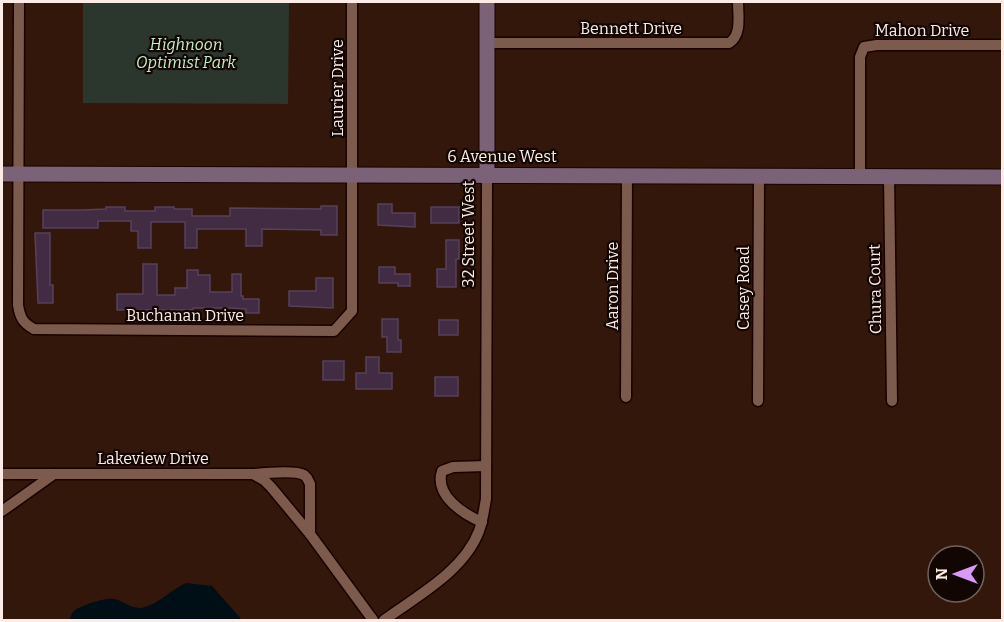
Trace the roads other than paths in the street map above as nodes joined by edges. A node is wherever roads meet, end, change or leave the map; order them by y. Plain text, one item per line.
1 (19, 2) edge
2 (352, 2) edge
3 (487, 2) edge
4 (738, 2) edge
5 (487, 43) junction
6 (1002, 45) edge
7 (2, 174) edge
8 (18, 174) junction
9 (352, 174) junction
10 (487, 174) junction
11 (627, 175) junction
12 (759, 176) junction
13 (860, 176) junction
14 (889, 176) junction
15 (1002, 177) edge
16 (626, 397) dead end
17 (758, 401) dead end
18 (892, 401) dead end
19 (486, 466) junction
20 (2, 474) edge
21 (54, 474) junction
22 (253, 474) junction
23 (2, 511) edge
24 (482, 522) junction
25 (310, 534) junction
26 (373, 621) edge
27 (384, 621) edge

1 - 8 street
2 - 9 street, Laurier Drive
3 - 5 street, 32 Street West
4 - 5 street, Bennett Drive
5 - 10 street, 32 Street West
6 - 13 street, Mahon Drive
7 - 8 street, 6 Avenue West
8 - 9 street, 6 Avenue West
8 - 9 street, Buchanan Drive
9 - 10 street, 6 Avenue West
10 - 11 street, 6 Avenue West
10 - 19 street, 32 Street West
11 - 12 street, 6 Avenue West
11 - 16 street, Aaron Drive
12 - 13 street, 6 Avenue West
12 - 17 street, Casey Road
13 - 14 street, 6 Avenue West
14 - 15 street, 6 Avenue West
14 - 18 street, Chura Court
19 - 24 street, 32 Street West
19 - 24 street
20 - 21 street, Lakeview Drive
21 - 22 street, Lakeview Drive
21 - 23 street
22 - 25 street
22 - 25 street, Lakeview Drive
24 - 27 street, 32 Street West
25 - 26 street

